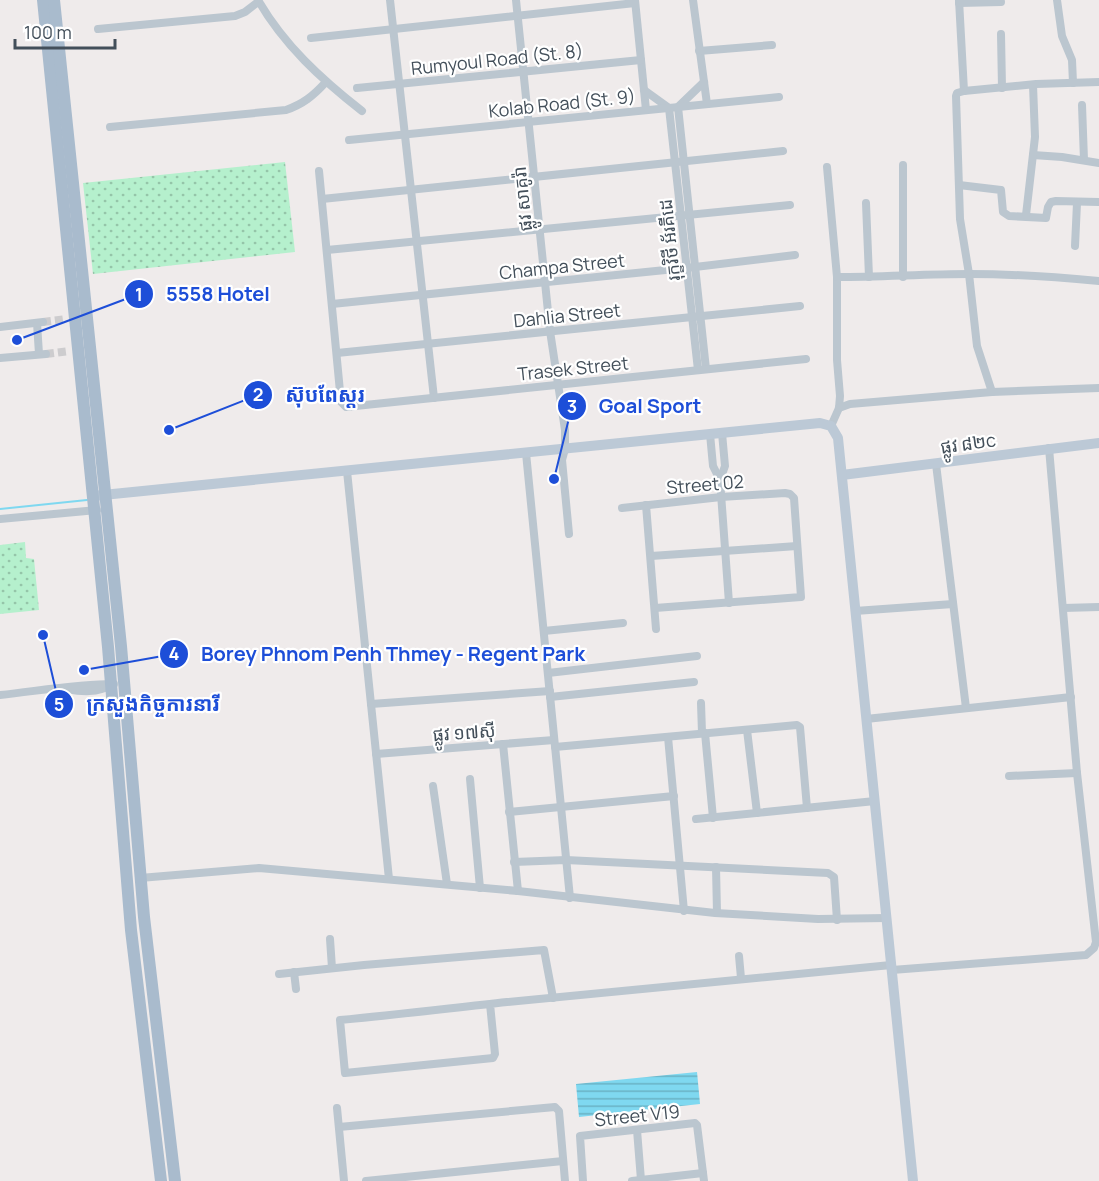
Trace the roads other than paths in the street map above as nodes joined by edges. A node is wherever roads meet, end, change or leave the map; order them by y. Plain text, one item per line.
1 (43, 0) edge
2 (54, 0) edge
3 (390, 0) edge
4 (516, 0) edge
5 (693, 0) edge
6 (1057, 0) edge
7 (258, 1) edge
8 (635, 2) edge
9 (959, 2) edge
10 (1001, 2) dead end
11 (518, 16) junction
12 (98, 29) dead end
13 (393, 29) junction
14 (1001, 34) dead end
15 (311, 38) dead end
16 (772, 45) dead end
17 (699, 51) junction
18 (641, 60) junction
19 (524, 71) junction
20 (704, 82) junction
21 (1073, 82) junction
22 (1099, 82) edge
23 (325, 83) junction
24 (399, 84) junction
25 (1033, 85) junction
26 (357, 88) dead end
27 (1002, 88) junction
28 (644, 90) junction
29 (964, 92) junction
30 (779, 97) dead end
31 (707, 104) junction
32 (1082, 105) dead end
33 (678, 107) junction
34 (669, 108) junction
35 (646, 110) junction
36 (362, 111) dead end
37 (529, 122) junction
38 (110, 127) dead end
39 (405, 134) junction
40 (349, 140) dead end
41 (783, 151) dead end
42 (1033, 155) junction
43 (1084, 160) junction
44 (684, 162) junction
45 (675, 163) junction
46 (1099, 163) edge
47 (903, 165) dead end
48 (827, 167) dead end
49 (320, 171) dead end
50 (534, 176) junction
51 (959, 185) junction
52 (411, 190) junction
53 (322, 199) junction
54 (1099, 202) edge
55 (866, 203) dead end
56 (1077, 203) junction
57 (790, 205) dead end
58 (685, 215) junction
59 (1026, 215) junction
60 (540, 230) junction
61 (417, 241) junction
62 (1075, 246) dead end
63 (327, 250) junction
64 (795, 255) dead end
65 (691, 268) junction
66 (969, 274) junction
67 (837, 277) junction
68 (869, 277) junction
69 (903, 277) junction
70 (1099, 281) edge
71 (545, 282) junction
72 (423, 295) junction
73 (332, 304) junction
74 (800, 306) dead end
75 (76, 318) junction
76 (697, 318) junction
77 (0, 327) edge
78 (550, 331) junction
79 (428, 344) junction
80 (337, 353) junction
81 (0, 358) edge
82 (806, 359) dead end
83 (702, 369) junction
84 (557, 385) junction
85 (1099, 388) edge
86 (992, 392) junction
87 (559, 396) junction
88 (434, 398) junction
89 (839, 408) junction
90 (831, 426) junction
91 (716, 434) junction
92 (1099, 443) edge
93 (565, 444) junction
94 (1049, 448) junction
95 (526, 453) junction
96 (936, 464) junction
97 (347, 471) junction
98 (842, 476) junction
99 (99, 495) junction
100 (721, 497) junction
101 (646, 505) junction
102 (622, 508) dead end
103 (101, 510) junction
104 (0, 519) edge
105 (568, 534) dead end
106 (797, 546) junction
107 (724, 551) junction
108 (651, 556) junction
109 (729, 603) junction
110 (953, 604) junction
111 (1099, 607) edge
112 (655, 608) junction
113 (1063, 608) junction
114 (855, 611) junction
115 (623, 623) dead end
116 (656, 629) dead end
117 (544, 631) junction
118 (697, 656) dead end
119 (548, 673) junction
120 (694, 682) dead end
121 (125, 683) junction
122 (112, 685) junction
123 (550, 694) junction
124 (0, 695) edge
125 (1071, 697) junction
126 (701, 703) dead end
127 (371, 704) junction
128 (966, 708) junction
129 (866, 719) junction
130 (747, 730) junction
131 (703, 733) junction
132 (668, 736) junction
133 (503, 744) junction
134 (555, 744) junction
135 (375, 753) junction
136 (1077, 773) junction
137 (1009, 776) dead end
138 (470, 779) dead end
139 (433, 786) dead end
140 (674, 796) junction
141 (875, 801) junction
142 (561, 808) junction
143 (807, 808) junction
144 (509, 812) junction
145 (757, 813) junction
146 (712, 818) junction
147 (696, 819) dead end
148 (566, 860) junction
149 (514, 862) junction
150 (681, 866) junction
151 (716, 867) junction
152 (140, 878) junction
153 (389, 879) junction
154 (447, 884) junction
155 (480, 888) junction
156 (518, 891) junction
157 (570, 898) junction
158 (684, 911) junction
159 (717, 913) junction
160 (886, 918) junction
161 (837, 920) junction
162 (330, 939) dead end
163 (739, 956) dead end
164 (892, 967) junction
165 (332, 968) junction
166 (294, 972) junction
167 (279, 974) dead end
168 (741, 978) junction
169 (296, 989) dead end
170 (554, 998) junction
171 (490, 1004) junction
172 (337, 1108) dead end
173 (339, 1127) junction
174 (637, 1130) junction
175 (563, 1161) junction
176 (704, 1177) edge
177 (641, 1180) edge
178 (161, 1181) edge
179 (175, 1181) edge
180 (344, 1181) edge
181 (366, 1181) edge
182 (565, 1181) edge
183 (583, 1181) edge
184 (632, 1181) edge
185 (913, 1181) edge

1 - 75 main road
2 - 75 main road
3 - 13 street
4 - 11 street, ផ្លូវ សាគូរ៉ា
5 - 17 street
6 - 21 street
7 - 12 street
7 - 23 street
8 - 11 street
8 - 18 street
9 - 10 street
9 - 29 street
11 - 13 street
11 - 19 street, ផ្លូវ សាគូរ៉ា
13 - 15 street
13 - 24 street
14 - 27 street
16 - 17 street
17 - 20 street
18 - 19 street, Rumyoul Road (St. 8)
18 - 28 street
19 - 24 street, Rumyoul Road (St. 8)
19 - 37 street, ផ្លូវ សាគូរ៉ា
20 - 31 street
20 - 33 street
21 - 22 street
21 - 25 street
23 - 36 street
23 - 38 street
24 - 26 street, Rumyoul Road (St. 8)
24 - 39 street
25 - 27 street
25 - 42 street
27 - 29 street
28 - 34 street
28 - 35 street
29 - 51 street
30 - 31 street, Kolab Road (St. 9)
31 - 33 street, Kolab Road (St. 9)
32 - 43 street
33 - 34 street, Kolab Road (St. 9)
33 - 44 street, រុក្ខវិថី អ័រគីដេ
34 - 35 street, Kolab Road (St. 9)
34 - 45 street, រុក្ខវិថី អ័រគីដេ
35 - 37 street, Kolab Road (St. 9)
37 - 39 street, Kolab Road (St. 9)
37 - 50 street, ផ្លូវ សាគូរ៉ា
39 - 40 street, Kolab Road (St. 9)
39 - 52 street
41 - 44 street
42 - 43 street
42 - 59 street
43 - 46 street
44 - 45 street
44 - 58 street, រុក្ខវិថី អ័រគីដេ
45 - 50 street
45 - 58 street, រុក្ខវិថី អ័រគីដេ
47 - 69 street
48 - 67 street
49 - 53 street
50 - 52 street
50 - 60 street, ផ្លូវ សាគូរ៉ា
51 - 59 street
51 - 66 street
52 - 53 street
52 - 61 street
53 - 63 street
54 - 56 street
55 - 68 street
56 - 59 street
56 - 62 street
57 - 58 street
58 - 60 street
58 - 65 street, រុក្ខវិថី អ័រគីដេ
60 - 61 street
60 - 71 street, ផ្លូវ សាគូរ៉ា
61 - 63 street
61 - 72 street
63 - 73 street
64 - 65 street, Champa Street
65 - 71 street, Champa Street
65 - 76 street, រុក្ខវិថី អ័រគីដេ
66 - 69 street
66 - 70 street
66 - 86 street
67 - 68 street
67 - 89 street
68 - 69 street
71 - 72 street, Champa Street
71 - 78 street, ផ្លូវ សាគូរ៉ា
72 - 73 street, Champa Street
72 - 79 street
73 - 80 street
74 - 76 street, Dahlia Street
75 - 99 main road
75 - 99 main road
76 - 78 street, Dahlia Street
76 - 83 street, រុក្ខវិថី អ័រគីដេ
77 - 81 street
78 - 79 street, Dahlia Street
78 - 84 street, ផ្លូវ សាគូរ៉ា
79 - 80 street, Dahlia Street
79 - 88 street
80 - 88 street, Trasek Street
82 - 83 street, Trasek Street
83 - 84 street, Trasek Street
84 - 87 street, ផ្លូវ សាគូរ៉ា
84 - 88 street, Trasek Street
85 - 86 street
86 - 89 street
87 - 93 street, ផ្លូវ សាគូរ៉ា
87 - 93 street, ផ្លូវ សាគូរ៉ា
89 - 90 street
90 - 91 street
90 - 98 street
91 - 93 street
91 - 100 street
92 - 94 street, ផ្លូវ ៨២c
93 - 95 street
93 - 105 street, ផ្លូវ សាគូរ៉ា
94 - 96 street, ផ្លូវ ៨២c
94 - 113 street
95 - 97 street
95 - 117 street
96 - 98 street, ផ្លូវ ៨២c
96 - 110 street
97 - 99 street
97 - 127 street
98 - 114 street
99 - 103 main road
100 - 101 street, Street 02
100 - 106 street, Street 02
100 - 107 street
101 - 102 street, Street 02
101 - 108 street
103 - 104 street
103 - 121 main road
103 - 122 main road
106 - 107 street
106 - 109 street
107 - 108 street
107 - 109 street
108 - 112 street
109 - 112 street
110 - 114 street
110 - 128 street
111 - 113 street
112 - 116 street
113 - 125 street
114 - 129 street
115 - 117 street
117 - 119 street
118 - 119 street
119 - 123 street
120 - 123 street
121 - 122 street
121 - 152 main road
122 - 124 street
122 - 178 main road
123 - 127 street
123 - 134 street
125 - 128 street
125 - 136 street
126 - 131 street
127 - 135 street
128 - 129 street
129 - 141 street
130 - 131 street, ផ្លូវ ១៧ស៊ី
130 - 143 street, ផ្លូវ ១៧ស៊ី
130 - 145 street
131 - 132 street, ផ្លូវ ១៧ស៊ី
131 - 146 street
132 - 134 street, ផ្លូវ ១៧ស៊ី
132 - 140 street
133 - 134 street, ផ្លូវ ១៧ស៊ី
133 - 135 street, ផ្លូវ ១៧ស៊ី
133 - 144 street
134 - 142 street
135 - 153 street
136 - 137 street
136 - 164 street
138 - 155 street
139 - 154 street
140 - 142 street
140 - 150 street
141 - 143 street
141 - 160 street
142 - 144 street
142 - 148 street
143 - 145 street
144 - 149 street
145 - 146 street
146 - 147 street
148 - 149 street
148 - 150 street
148 - 157 street
149 - 156 street
150 - 151 street
150 - 158 street
151 - 159 street
151 - 161 street
152 - 153 street
152 - 179 main road
153 - 154 street
154 - 155 street
155 - 156 street
156 - 157 street
157 - 158 street
158 - 159 street
159 - 161 street
160 - 161 street
160 - 164 street
162 - 165 street
163 - 168 street
164 - 168 street
164 - 185 street
165 - 166 street
165 - 170 street
166 - 167 street
166 - 169 street
168 - 170 street
170 - 171 street
171 - 171 street
172 - 173 street
173 - 175 street
173 - 180 street
174 - 176 street, Street V19
174 - 177 street
174 - 183 street, Street V19
175 - 181 street
175 - 182 street
176 - 177 street
177 - 184 street

